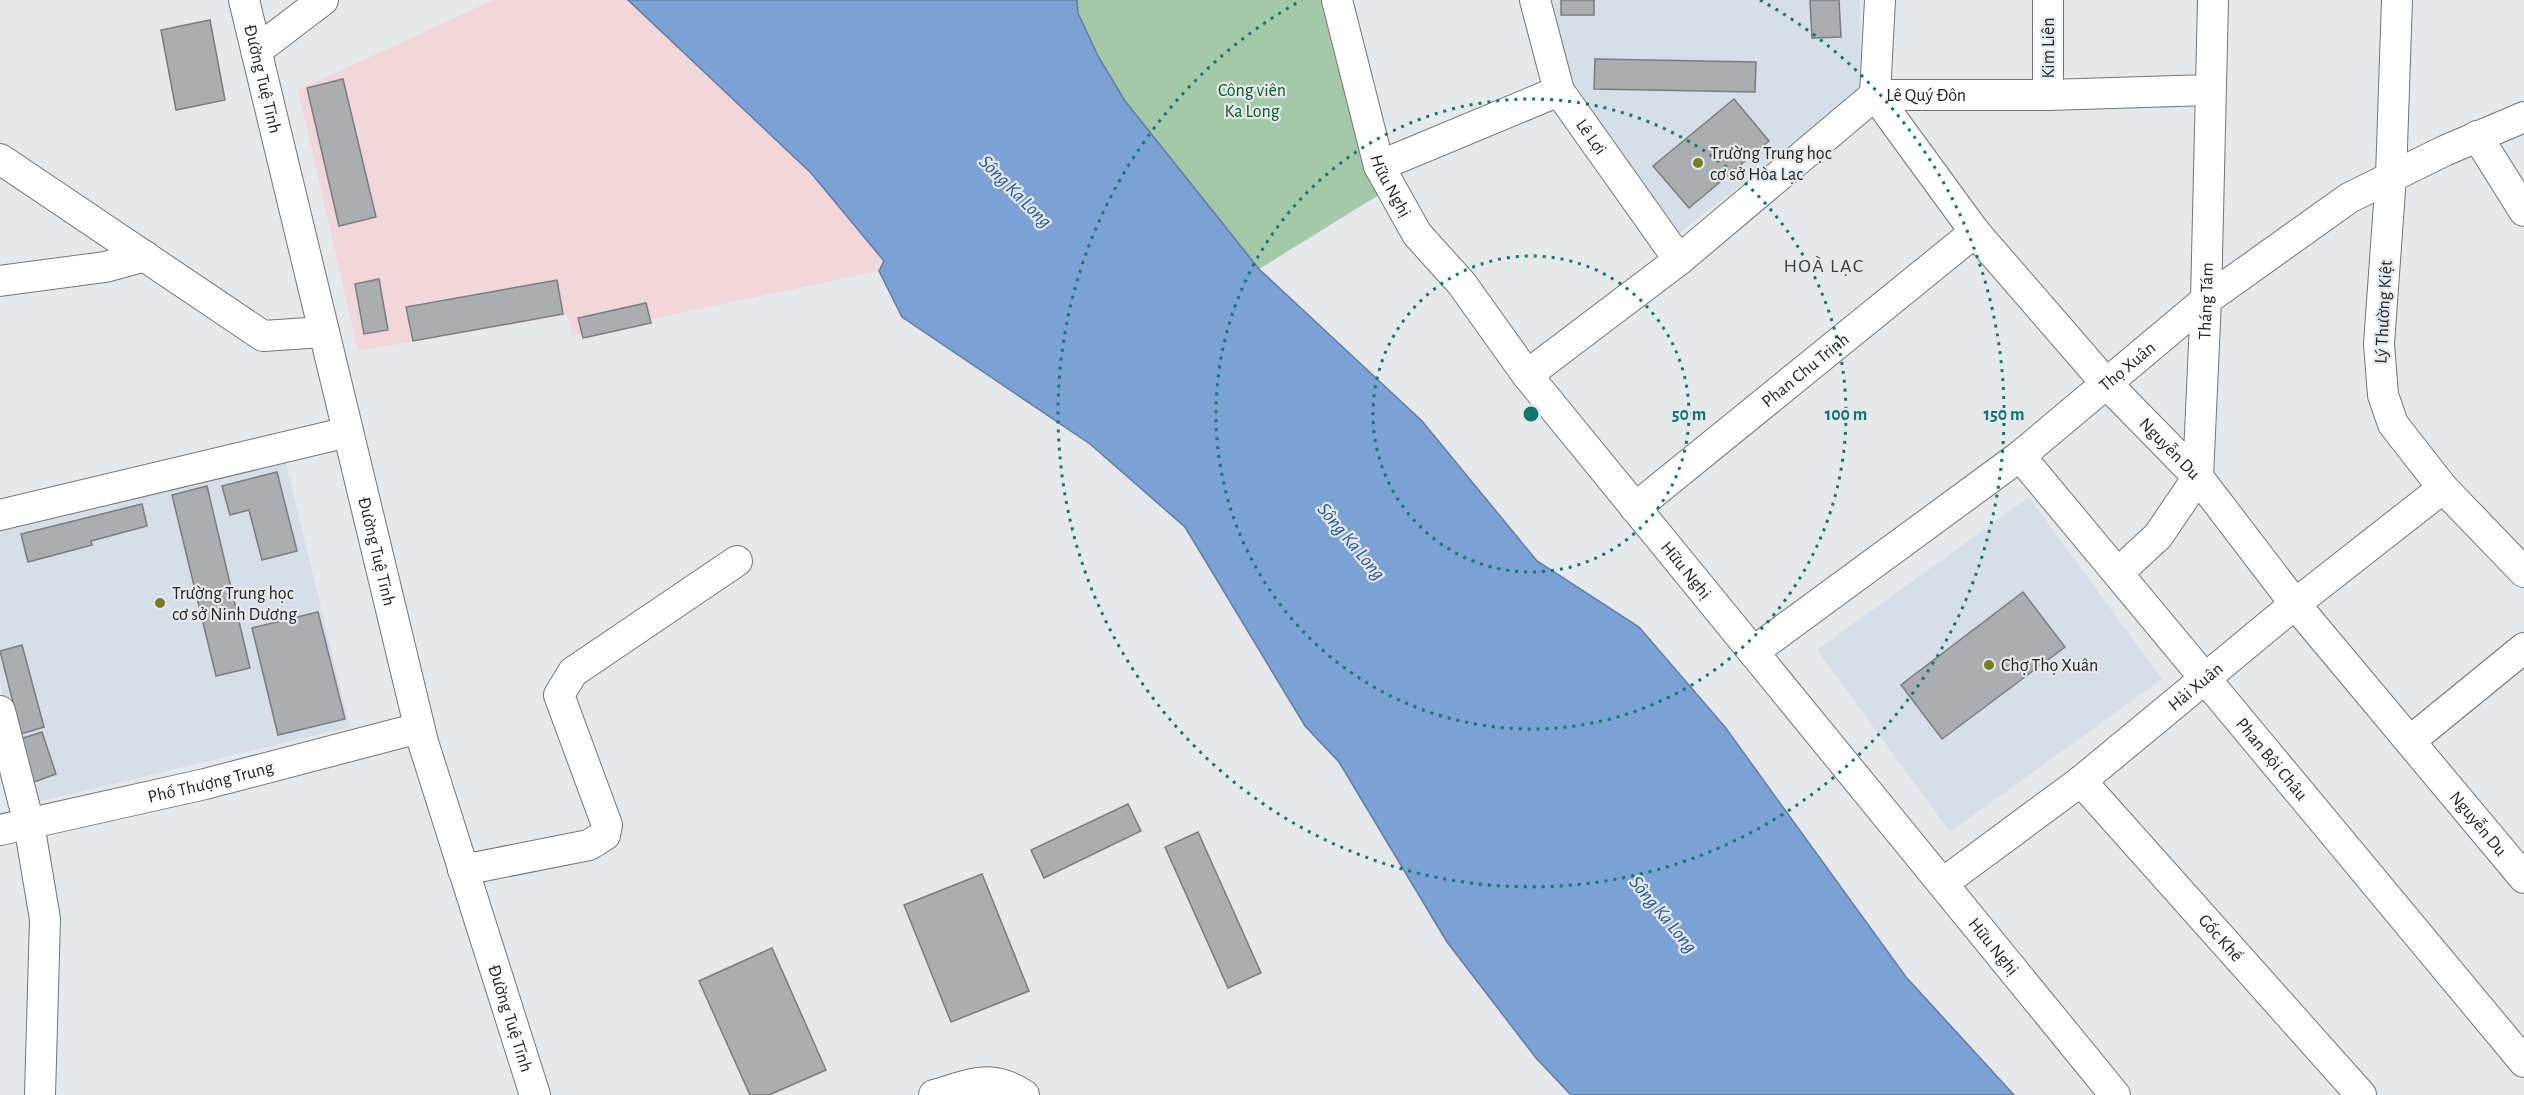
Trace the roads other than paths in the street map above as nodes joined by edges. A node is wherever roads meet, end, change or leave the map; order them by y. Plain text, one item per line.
1 (244, 0) edge
2 (323, 0) edge
3 (1337, 0) edge
4 (1535, 0) edge
5 (1880, 0) edge
6 (2048, 0) edge
7 (2213, 0) edge
8 (2397, 0) edge
9 (256, 51) junction
10 (2209, 90) junction
11 (1559, 91) junction
12 (1875, 95) junction
13 (2048, 95) junction
14 (2524, 117) edge
15 (2477, 136) junction
16 (0, 159) edge
17 (1379, 166) junction
18 (2391, 176) junction
19 (2524, 211) edge
20 (1976, 232) junction
21 (145, 256) junction
22 (1679, 260) junction
23 (0, 281) edge
24 (2206, 300) junction
25 (324, 332) junction
26 (1527, 375) junction
27 (2105, 382) junction
28 (348, 432) junction
29 (2020, 456) junction
30 (2198, 477) junction
31 (2443, 488) junction
32 (1635, 508) junction
33 (0, 515) edge
34 (737, 561) dead end
35 (2524, 572) edge
36 (2118, 573) junction
37 (2295, 604) junction
38 (2524, 648) edge
39 (1753, 652) junction
40 (2205, 677) junction
41 (0, 711) edge
42 (419, 728) junction
43 (2410, 741) junction
44 (2082, 781) junction
45 (29, 824) junction
46 (0, 830) edge
47 (463, 870) junction
48 (2524, 878) edge
49 (1943, 883) junction
50 (2524, 1062) edge
51 (40, 1095) edge
52 (535, 1095) edge
53 (934, 1095) edge
54 (1024, 1095) edge
55 (2115, 1095) edge
56 (2361, 1095) edge

1 - 9 street, Đường Tuệ Tĩnh
2 - 9 street
3 - 17 street, Hữu Nghị
4 - 11 street, Lê Lợi
5 - 12 street
6 - 13 street, Kim Liên
7 - 10 street, Tháng Tám
8 - 18 street, Lý Thường Kiệt
9 - 25 street, Đường Tuệ Tĩnh
10 - 13 street, Lê Quý Đôn
10 - 24 street, Tháng Tám
11 - 17 street
11 - 22 street, Lê Lợi
12 - 13 street, Lê Quý Đôn
12 - 20 street, Nguyễn Du
12 - 22 street, Lê Quý Đôn
14 - 15 street, Thọ Xuân
15 - 18 street, Thọ Xuân
15 - 19 street
16 - 21 street
17 - 26 street, Hữu Nghị
18 - 24 street, Thọ Xuân
18 - 31 street, Lý Thường Kiệt
20 - 27 street, Nguyễn Du
20 - 32 street, Phan Chu Trinh
21 - 23 street
21 - 25 street
22 - 26 street, Lê Quý Đôn
24 - 27 street, Thọ Xuân
24 - 30 street, Tháng Tám
25 - 28 street, Đường Tuệ Tĩnh
26 - 32 street, Hữu Nghị
27 - 29 street, Thọ Xuân
27 - 30 street, Nguyễn Du
28 - 33 street
28 - 42 street, Đường Tuệ Tĩnh
29 - 36 street, Phan Bội Châu
29 - 39 street, Thọ Xuân
30 - 36 street
30 - 37 street, Nguyễn Du
31 - 35 street, Lý Thường Kiệt
31 - 37 street, Hải Xuân
32 - 39 street, Hữu Nghị
34 - 47 street
36 - 40 street, Phan Bội Châu
37 - 40 street, Hải Xuân
37 - 43 street, Nguyễn Du
38 - 43 street
39 - 49 street, Hữu Nghị
40 - 44 street, Hải Xuân
40 - 50 street, Phan Bội Châu
41 - 45 street
42 - 45 street, Phố Thượng Trung
42 - 47 street, Đường Tuệ Tĩnh
43 - 48 street, Nguyễn Du
44 - 49 street, Hải Xuân
44 - 56 street, Gốc Khế
45 - 46 street, Phố Thượng Trung
45 - 51 street
47 - 52 street, Đường Tuệ Tĩnh
49 - 55 street, Hữu Nghị
53 - 54 street

